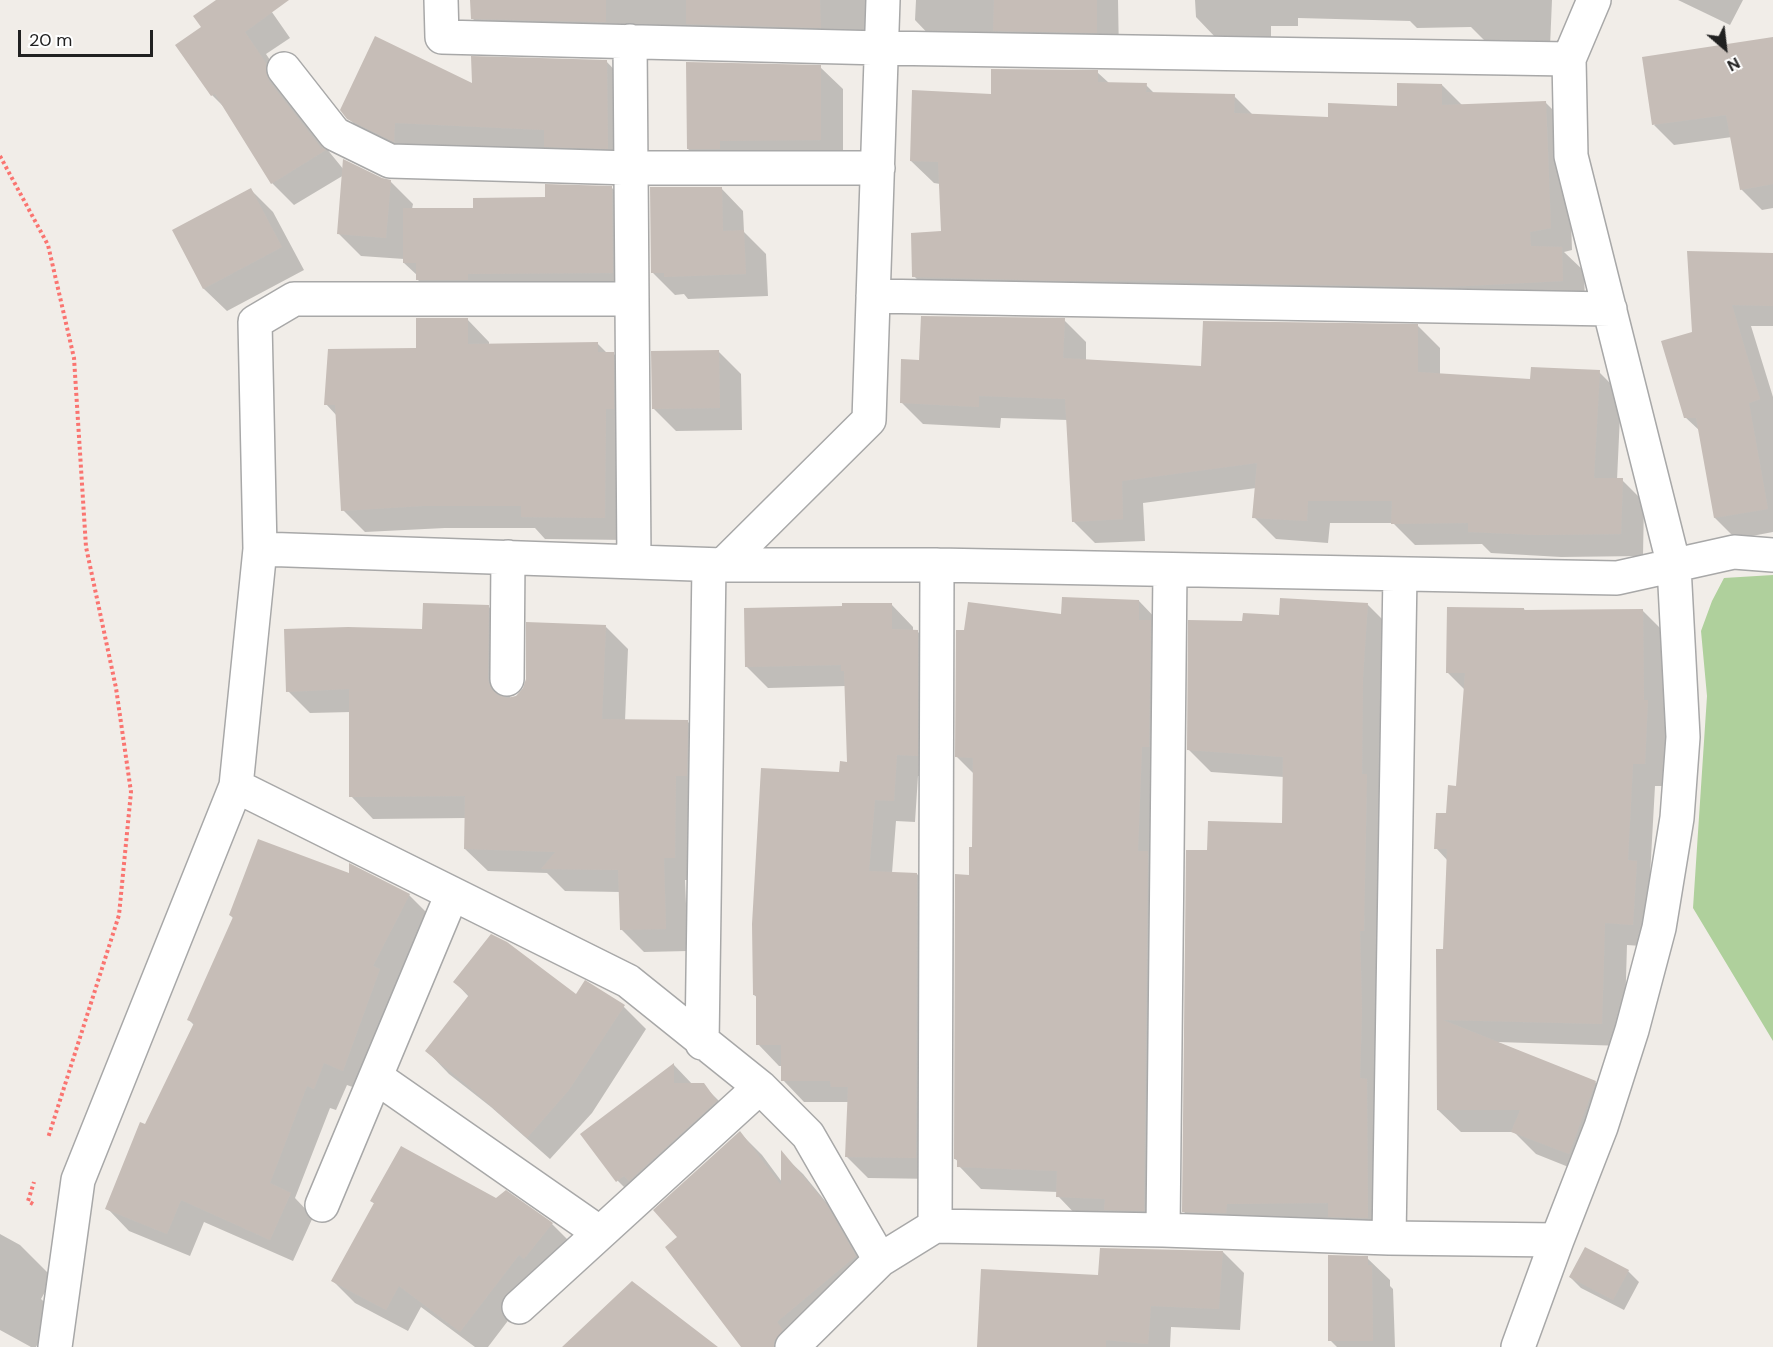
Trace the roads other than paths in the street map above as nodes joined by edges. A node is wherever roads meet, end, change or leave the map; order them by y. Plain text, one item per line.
1 (441, 0) edge
2 (883, 0) edge
3 (1594, 0) edge
4 (630, 41) junction
5 (882, 48) junction
6 (1569, 59) junction
7 (284, 69) dead end
8 (631, 168) junction
9 (878, 168) junction
10 (873, 296) junction
11 (632, 299) junction
12 (1610, 309) junction
13 (261, 549) junction
14 (1773, 555) edge
15 (508, 558) junction
16 (634, 562) junction
17 (716, 565) junction
18 (937, 565) junction
19 (1674, 566) junction
20 (1170, 570) junction
21 (1400, 574) junction
22 (507, 679) dead end
23 (236, 786) junction
24 (452, 894) junction
25 (702, 1042) junction
26 (375, 1077) junction
27 (760, 1087) junction
28 (322, 1206) dead end
29 (935, 1226) junction
30 (1163, 1230) junction
31 (600, 1233) junction
32 (1389, 1238) junction
33 (1557, 1240) junction
34 (880, 1260) junction
35 (519, 1307) dead end
36 (55, 1347) edge
37 (792, 1347) edge
38 (1518, 1347) edge

1 - 4 street
2 - 5 street
3 - 6 street
4 - 5 street
4 - 8 street
5 - 6 street
5 - 9 street
6 - 12 street
7 - 8 street
8 - 9 street
8 - 11 street
9 - 10 street
10 - 12 street
10 - 17 street
11 - 13 street
11 - 16 street
12 - 19 street
13 - 15 street
13 - 23 street
14 - 19 street
15 - 16 street
15 - 22 street
16 - 17 street
17 - 18 street
17 - 25 street
18 - 20 street
18 - 29 street
19 - 21 street
19 - 33 street
20 - 21 street
20 - 30 street
21 - 32 street
23 - 24 street
23 - 36 street
24 - 25 street
24 - 26 street
25 - 27 street
26 - 28 street
26 - 31 street
27 - 31 street
27 - 34 street
29 - 30 street
29 - 34 street
30 - 32 street
31 - 35 street
32 - 33 street
33 - 38 street
34 - 37 street

